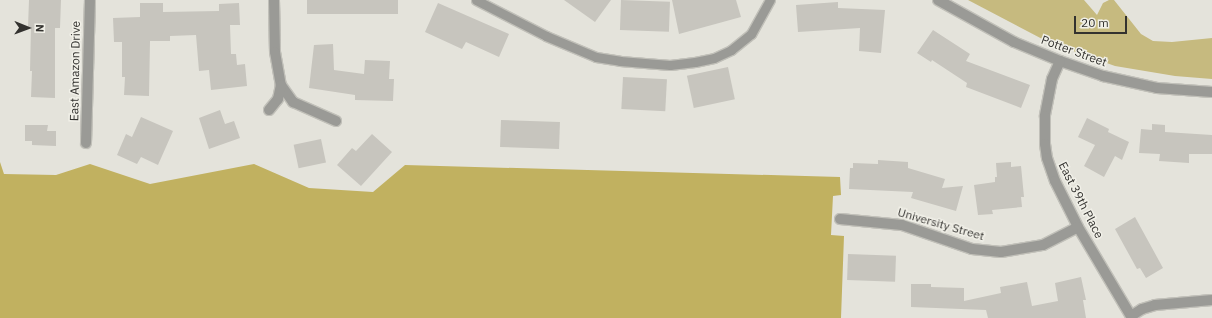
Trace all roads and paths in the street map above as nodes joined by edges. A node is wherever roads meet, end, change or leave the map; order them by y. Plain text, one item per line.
1 (90, 0) edge
2 (274, 0) edge
3 (476, 0) edge
4 (770, 0) edge
5 (938, 0) edge
6 (1060, 61) junction
7 (281, 84) junction
8 (1212, 92) edge
9 (269, 110) dead end
10 (336, 121) dead end
11 (86, 143) dead end
12 (840, 219) dead end
13 (1078, 226) junction
14 (1212, 300) edge
15 (1132, 317) edge

1 - 11 street, East Amazon Drive
2 - 7 street
3 - 4 lane
5 - 6 street, Potter Street
6 - 8 street, Potter Street
6 - 13 street, East 39th Place
7 - 9 street
7 - 10 street
12 - 13 street, University Street
13 - 15 street, East 39th Place
14 - 15 street

